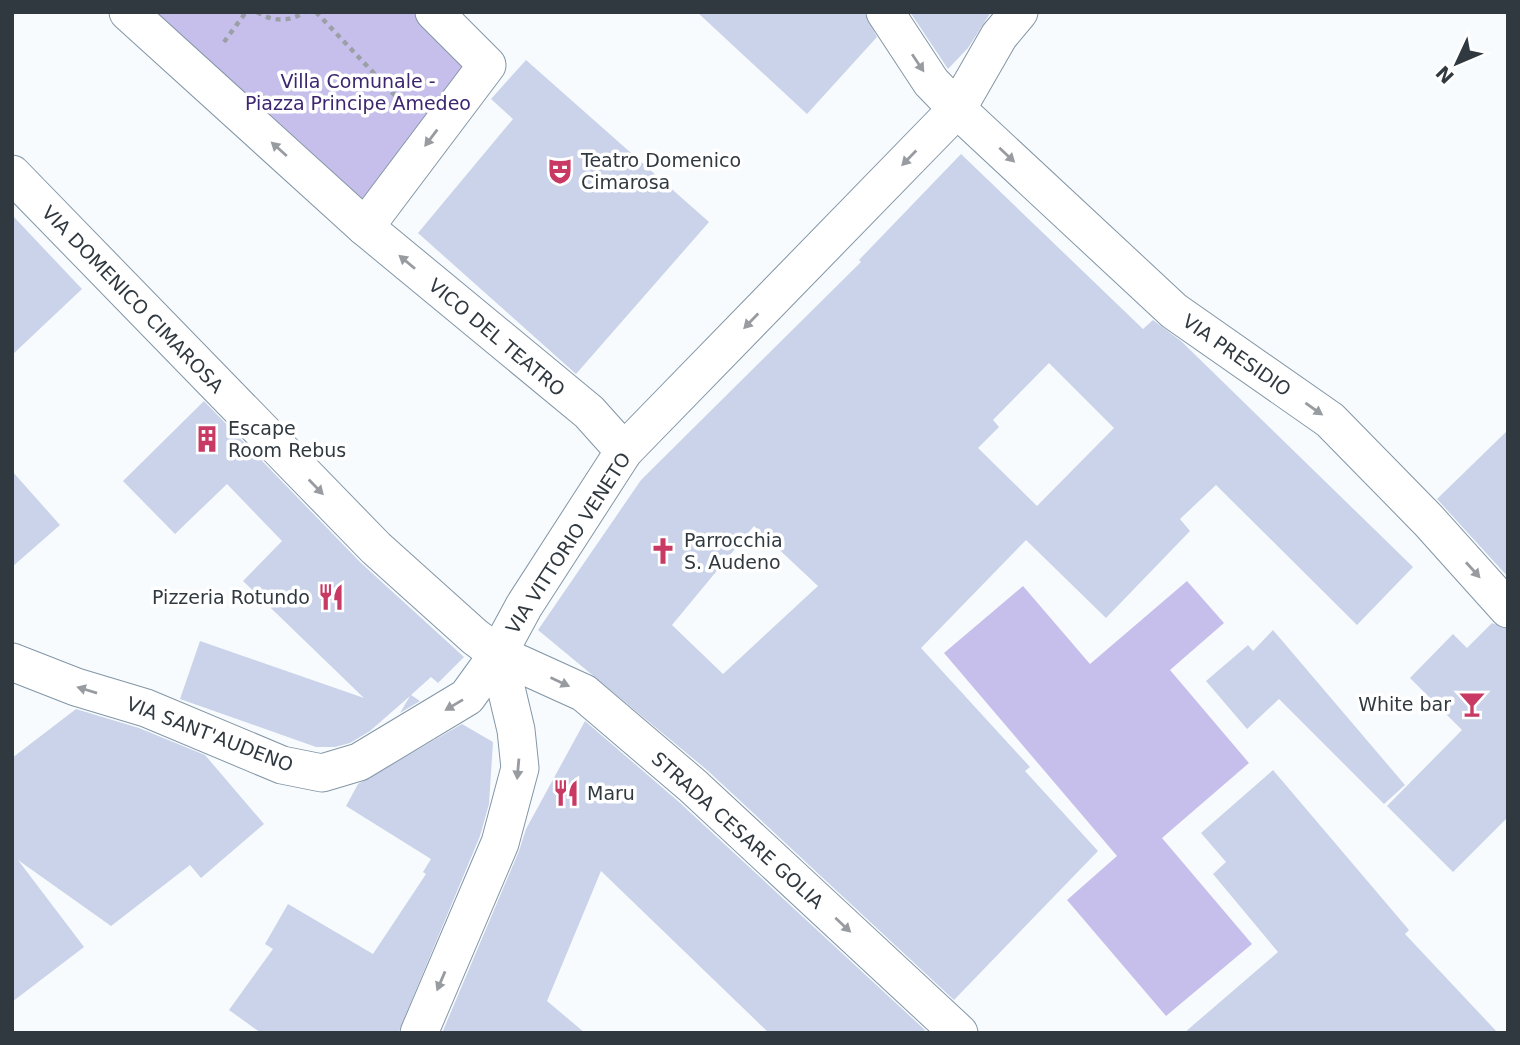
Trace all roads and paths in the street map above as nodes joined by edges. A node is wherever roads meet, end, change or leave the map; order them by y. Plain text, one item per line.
1 (128, 12) edge
2 (257, 12) edge
3 (305, 12) edge
4 (316, 12) edge
5 (434, 12) edge
6 (885, 12) edge
7 (1019, 12) edge
8 (957, 109) junction
9 (433, 135) junction
10 (12, 174) edge
11 (365, 227) junction
12 (624, 451) junction
13 (1508, 609) edge
14 (498, 654) junction
15 (12, 662) edge
16 (419, 1033) edge
17 (959, 1033) edge

11 -> 1 street, VICO DEL TEATRO
2 - 3 path
4 - 9 path
5 - 9 street
6 -> 8 street, VIA PRESIDIO
7 - 8 street, VIA VITTORIO VENETO
8 -> 12 street, VIA VITTORIO VENETO
8 -> 13 street, VIA PRESIDIO
9 -> 11 street
10 -> 14 street, VIA DOMENICO CIMAROSA
12 -> 11 street, VICO DEL TEATRO
12 - 14 street, VIA VITTORIO VENETO
14 -> 15 street, VIA SANT'AUDENO
14 -> 16 street, VIA VITTORIO VENETO
14 -> 17 street, STRADA CESARE GOLIA

